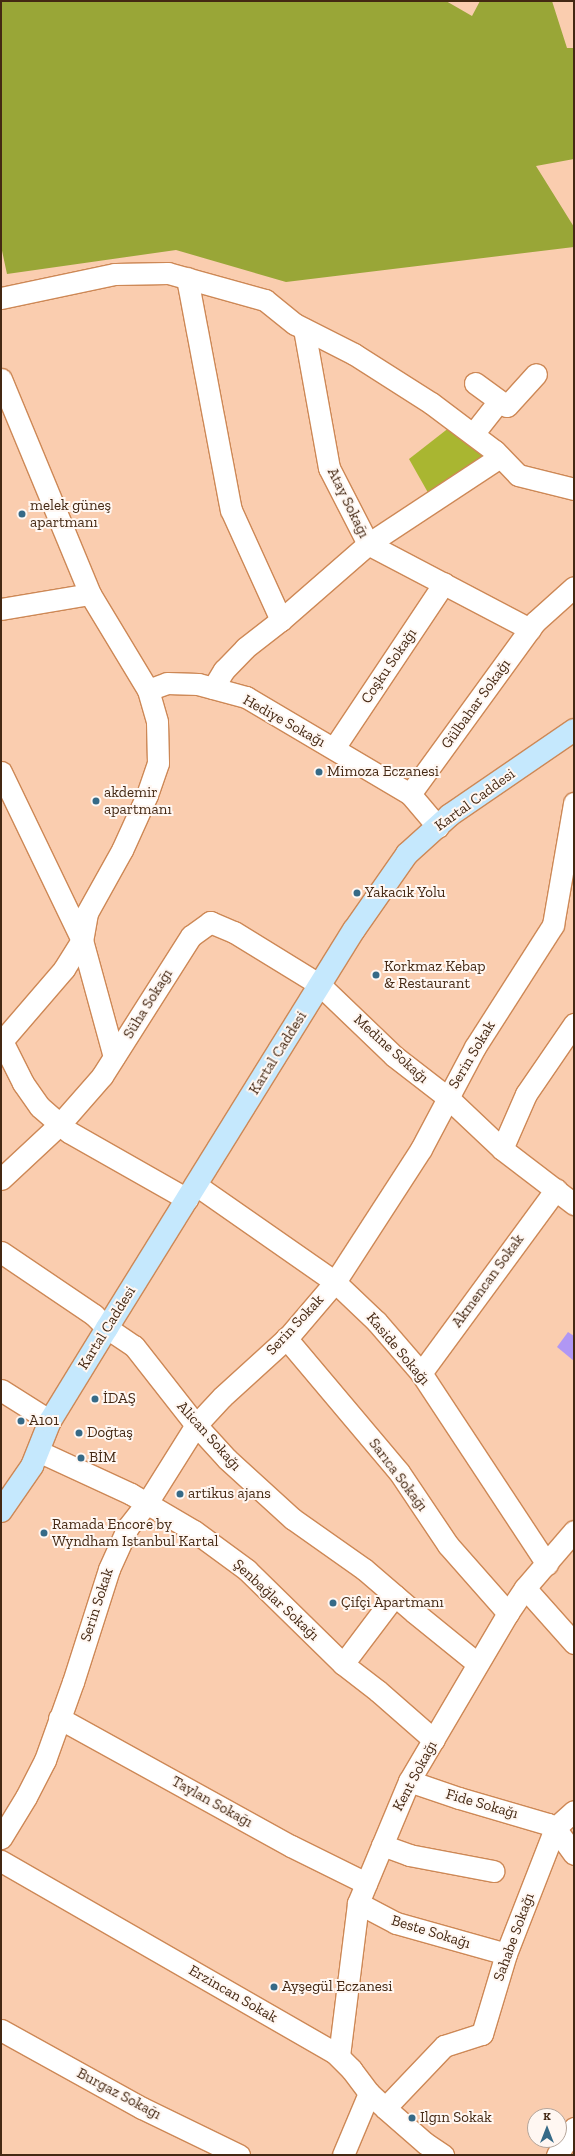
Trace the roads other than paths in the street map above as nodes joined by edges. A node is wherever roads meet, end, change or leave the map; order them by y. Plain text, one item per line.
1 (187, 278) junction
2 (1, 298) edge
3 (304, 329) junction
4 (536, 374) dead end
5 (1, 379) edge
6 (475, 383) dead end
7 (499, 401) junction
8 (473, 434) junction
9 (500, 457) junction
10 (574, 489) edge
11 (368, 544) junction
12 (444, 583) junction
13 (574, 587) edge
14 (90, 594) junction
15 (1, 609) edge
16 (280, 620) junction
17 (530, 629) junction
18 (213, 688) junction
19 (148, 690) junction
20 (574, 730) edge
21 (334, 748) junction
22 (1, 772) edge
23 (410, 794) junction
24 (574, 803) edge
25 (438, 827) junction
26 (82, 940) junction
27 (320, 985) junction
28 (574, 1024) edge
29 (2, 1040) edge
30 (114, 1057) junction
31 (447, 1097) junction
32 (60, 1124) junction
33 (502, 1148) junction
34 (1, 1179) edge
35 (556, 1189) junction
36 (192, 1192) junction
37 (574, 1204) edge
38 (1, 1252) edge
39 (335, 1282) junction
40 (107, 1328) junction
41 (286, 1338) junction
42 (421, 1373) junction
43 (1, 1390) edge
44 (196, 1425) junction
45 (44, 1434) junction
46 (1, 1489) edge
47 (147, 1503) junction
48 (1, 1511) edge
49 (574, 1531) edge
50 (547, 1564) junction
51 (525, 1588) junction
52 (395, 1595) junction
53 (508, 1613) junction
54 (574, 1644) edge
55 (343, 1664) junction
56 (478, 1664) junction
57 (59, 1718) junction
58 (434, 1740) junction
59 (409, 1781) junction
60 (574, 1811) edge
61 (555, 1828) junction
62 (1, 1838) edge
63 (382, 1845) junction
64 (574, 1854) edge
65 (1, 1861) edge
66 (494, 1871) dead end
67 (366, 1883) junction
68 (358, 1903) junction
69 (506, 1954) junction
70 (1, 2030) edge
71 (339, 2056) junction
72 (369, 2093) junction
73 (384, 2108) junction
74 (574, 2128) edge
75 (421, 2149) edge
76 (239, 2155) edge
77 (343, 2155) edge
78 (443, 2155) edge
79 (557, 2155) edge

1 - 2 street
1 - 3 street
1 - 16 street
3 - 8 street
3 - 11 street, Atay Sokağı
4 - 7 street
5 - 14 street
6 - 7 street
7 - 8 street
8 - 9 street
9 - 10 street
9 - 11 street
11 - 12 street, Atay Sokağı
11 - 16 street
12 - 17 street, Atay Sokağı
12 - 21 street, Coşku Sokağı
13 - 17 street, Gülbahar Sokağı
14 - 15 street
14 - 19 street
16 - 18 street
17 - 23 street, Gülbahar Sokağı
18 - 19 street, Hediye Sokağı
18 - 21 street, Hediye Sokağı
19 - 26 street
20 - 25 main road, Kartal Caddesi
21 - 23 street, Hediye Sokağı
22 - 26 street
23 - 25 street
24 - 31 street, Serin Sokak
25 - 27 main road, Kartal Caddesi
26 - 29 street
26 - 30 street
27 - 30 street, Süha Sokağı
27 - 31 street, Medine Sokağı
27 - 36 main road, Kartal Caddesi
28 - 33 street
29 - 32 street, Kaside Sokağı
30 - 32 street, Süha Sokağı
31 - 33 street, Medine Sokağı
31 - 39 street, Serin Sokak
32 - 34 street, Süha Sokağı
32 - 36 street, Kaside Sokağı
33 - 35 street, Medine Sokağı
35 - 37 street, Medine Sokağı
35 - 42 street, Akmencan Sokak
36 - 39 street, Kaside Sokağı
36 - 40 main road, Kartal Caddesi
38 - 40 street, Alican Sokağı
39 - 41 street, Serin Sokak
39 - 42 street, Kaside Sokağı
40 - 44 street, Alican Sokağı
40 - 45 main road, Kartal Caddesi
41 - 44 street, Serin Sokak
41 - 53 street, Sarıca Sokağı
42 - 50 street, Kaside Sokağı
43 - 45 street, Şenbağlar Sokağı
44 - 47 street, Serin Sokak
44 - 52 street, Alican Sokağı
45 - 46 main road, Kartal Caddesi
45 - 47 street, Şenbağlar Sokağı
45 - 48 main road, Kartal Caddesi
47 - 55 street, Şenbağlar Sokağı
47 - 57 street, Serin Sokak
49 - 50 street, Kent Sokağı
50 - 51 street, Kent Sokağı
51 - 53 street, Kent Sokağı
51 - 54 street
52 - 55 street
52 - 56 street, Alican Sokağı
53 - 56 street, Kent Sokağı
55 - 58 street, Şenbağlar Sokağı
56 - 58 street, Kent Sokağı
57 - 62 street, Serin Sokak
57 - 67 street, Taylan Sokağı
58 - 59 street, Kent Sokağı
59 - 61 street, Fide Sokağı
59 - 63 street, Kent Sokağı
60 - 61 street, Sahabe Sokağı
61 - 64 street
61 - 69 street, Sahabe Sokağı
63 - 66 street
63 - 67 street, Kent Sokağı
65 - 71 street, Erzincan Sokak
67 - 68 street, Kent Sokağı
68 - 69 street, Beste Sokağı
68 - 71 street, Kent Sokağı
69 - 73 street, Sahabe Sokağı
70 - 76 street, Burgaz Sokağı
71 - 72 street, Erzincan Sokak
72 - 73 street, Erzincan Sokak
72 - 77 street
73 - 75 street, Erzincan Sokak
74 - 79 street
75 - 78 street, Erzincan Sokak

